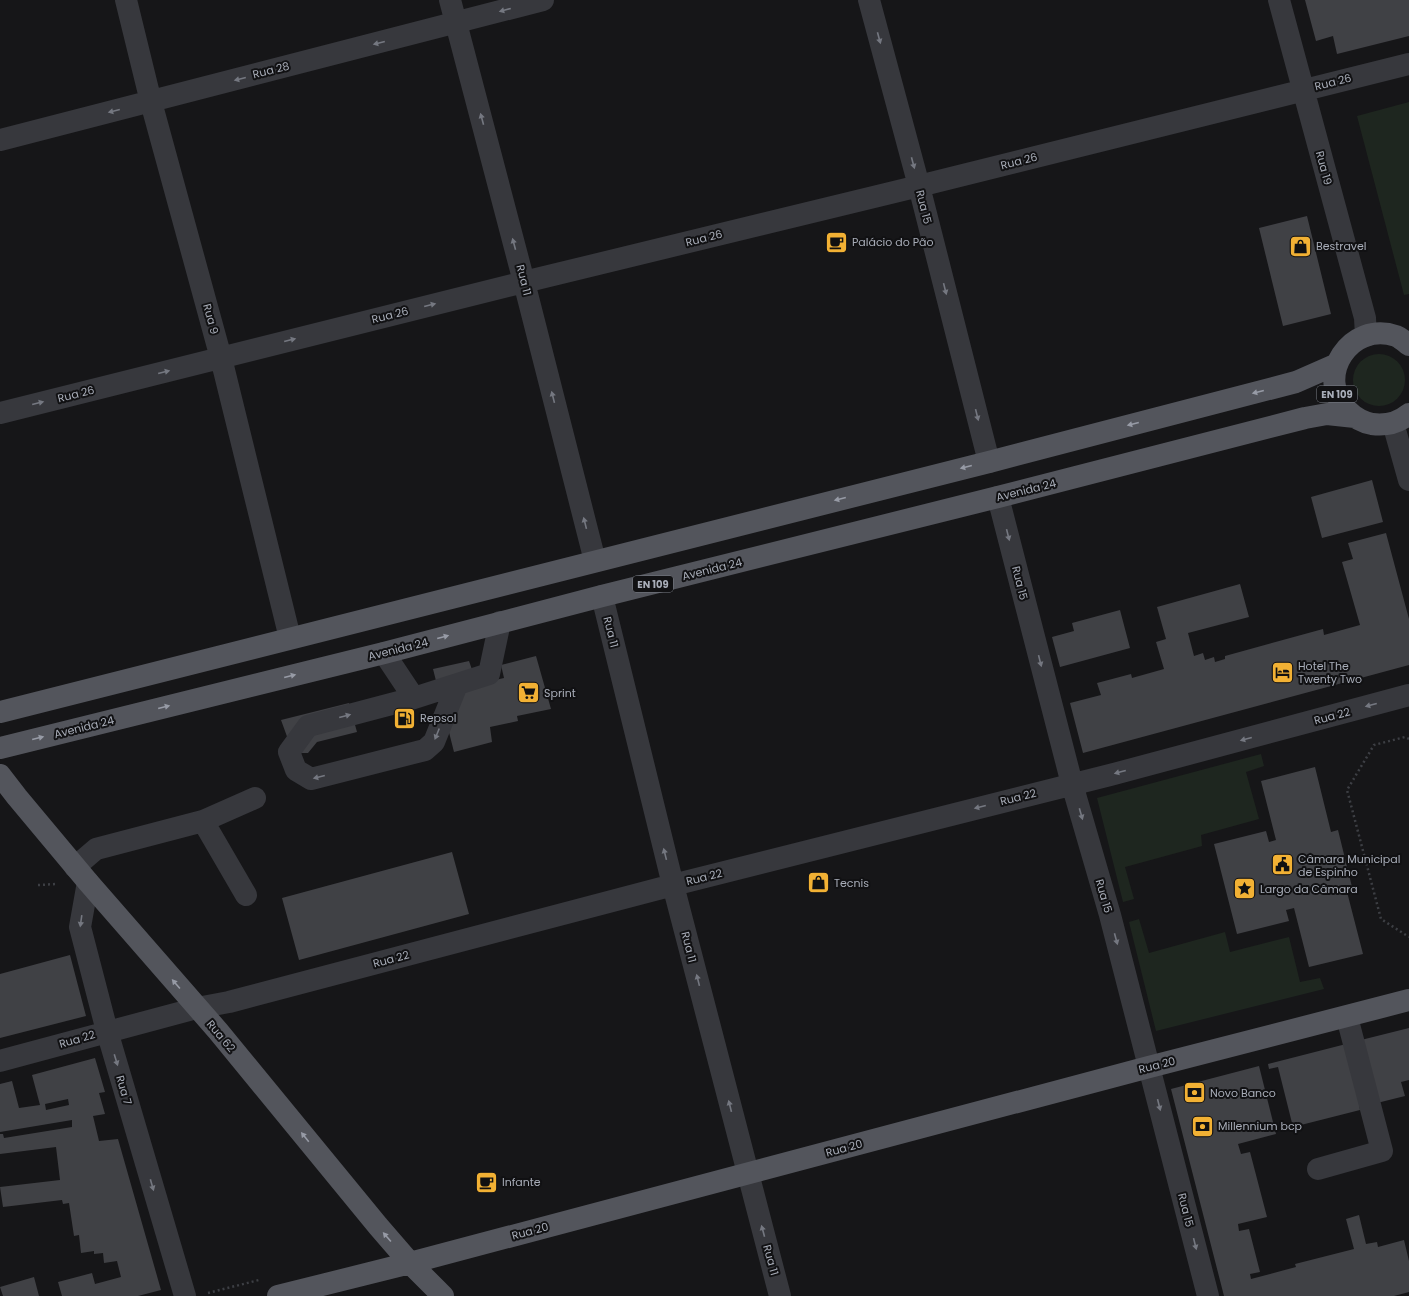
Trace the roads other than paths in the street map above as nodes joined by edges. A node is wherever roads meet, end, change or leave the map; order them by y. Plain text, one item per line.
1 (126, 0) edge
2 (450, 0) edge
3 (543, 0) edge
4 (869, 0) edge
5 (1279, 0) edge
6 (456, 23) junction
7 (1409, 64) edge
8 (1303, 90) junction
9 (151, 102) junction
10 (0, 140) edge
11 (919, 186) junction
12 (524, 282) junction
13 (1366, 336) junction
14 (1409, 345) edge
15 (222, 358) junction
16 (1337, 364) junction
17 (0, 413) edge
18 (1355, 417) junction
19 (1401, 418) edge
20 (989, 462) junction
21 (1409, 480) edge
22 (998, 497) junction
23 (595, 561) junction
24 (602, 596) junction
25 (500, 622) junction
26 (290, 638) junction
27 (384, 653) junction
28 (457, 685) junction
29 (1409, 695) edge
30 (414, 698) junction
31 (0, 712) edge
32 (0, 748) edge
33 (0, 775) edge
34 (1072, 784) junction
35 (255, 798) dead end
36 (203, 820) junction
37 (81, 874) junction
38 (673, 885) junction
39 (246, 895) dead end
40 (1409, 1000) edge
41 (197, 1008) junction
42 (1347, 1017) junction
43 (107, 1031) junction
44 (0, 1061) edge
45 (1149, 1067) junction
46 (1318, 1168) dead end
47 (748, 1174) junction
48 (410, 1263) junction
49 (185, 1296) edge
50 (278, 1296) edge
51 (443, 1296) edge
52 (780, 1296) edge
53 (1208, 1296) edge

1 - 9 street, Rua 9
2 - 6 street, Rua 11
3 -> 6 street, Rua 28
4 -> 11 street, Rua 15
5 - 8 street, Rua 19
6 -> 9 street, Rua 28
12 -> 6 street, Rua 11
7 - 8 street, Rua 26
8 - 11 street, Rua 26
8 - 13 street, Rua 19
9 -> 10 street, Rua 28
9 - 15 street, Rua 9
11 - 12 street, Rua 26
11 -> 20 street, Rua 15
15 -> 12 street, Rua 26
23 -> 12 street, Rua 11
13 - 14 main road, Avenida 24 / EN 109
13 - 16 main road, Avenida 24 / EN 109
17 -> 15 street, Rua 26
15 - 26 street, Rua 9
16 - 18 main road, Avenida 24 / EN 109
16 -> 20 main road, EN 109
18 - 19 main road, Avenida 24 / EN 109
18 - 22 main road, Avenida 24 / EN 109
19 - 21 street
20 -> 23 main road, EN 109
22 - 24 main road, Avenida 24 / EN 109
22 -> 34 street, Rua 15
23 - 26 main road, EN 109
24 - 25 main road, Avenida 24 / EN 109
38 -> 24 street, Rua 11
27 -> 25 main road, Avenida 24 / EN 109
25 - 28 street
26 - 31 main road, EN 109
27 - 30 street
32 -> 27 main road, Avenida 24 / EN 109
28 - 30 street
28 -> 30 street
29 -> 34 street, Rua 22
33 - 37 main road, Rua 62
34 -> 38 street, Rua 22
34 -> 45 street, Rua 15
35 - 36 street
36 - 37 street
36 - 39 street
41 -> 37 main road, Rua 62
37 -> 43 street, Rua 7
38 - 41 street, Rua 22
47 -> 38 street, Rua 11
40 - 42 main road, Rua 20
41 - 43 street, Rua 22
48 -> 41 main road, Rua 62
42 - 45 main road, Rua 20
42 - 46 street
43 - 44 street, Rua 22
43 -> 49 street, Rua 7
45 - 47 main road, Rua 20
45 -> 53 street, Rua 15
47 - 48 main road, Rua 20
52 -> 47 street, Rua 11
48 - 50 main road, Rua 20
48 - 51 main road, Rua 62

